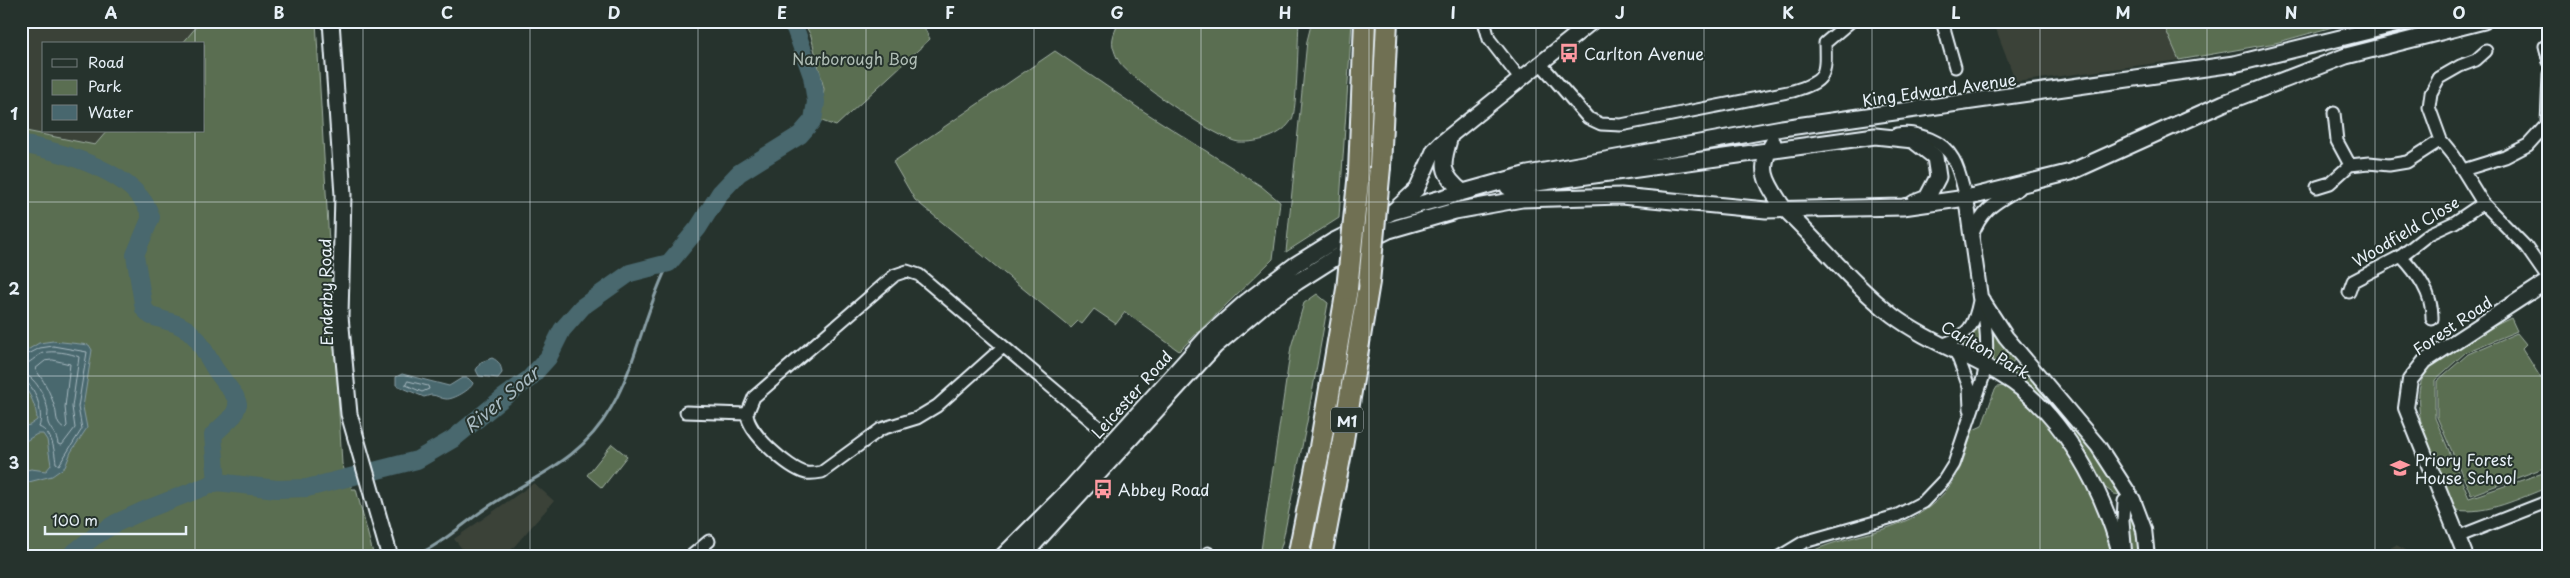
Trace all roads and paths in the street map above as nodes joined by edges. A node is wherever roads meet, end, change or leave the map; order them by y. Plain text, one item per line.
1 (331, 21) edge
2 (1365, 21) edge
3 (1387, 21) edge
4 (1484, 21) edge
5 (1593, 21) edge
6 (1851, 21) edge
7 (1942, 21) edge
8 (2410, 21) edge
9 (2484, 21) edge
10 (2545, 46) dead end
11 (2486, 51) dead end
12 (2549, 62) edge
13 (1541, 64) junction
14 (1955, 67) dead end
15 (2549, 74) edge
16 (1521, 80) junction
17 (2334, 113) dead end
18 (2548, 124) edge
19 (1782, 128) junction
20 (1875, 136) junction
21 (1450, 138) junction
22 (2441, 140) junction
23 (1768, 150) junction
24 (2350, 165) junction
25 (2463, 170) junction
26 (2031, 182) junction
27 (2330, 183) junction
28 (2316, 187) dead end
29 (1468, 191) junction
30 (2330, 195) dead end
31 (1966, 198) junction
32 (2484, 203) junction
33 (1903, 207) junction
34 (1784, 209) junction
35 (1392, 212) junction
36 (1971, 239) junction
37 (2401, 256) junction
38 (1295, 265) joint
39 (2549, 280) edge
40 (1297, 282) joint
41 (2350, 282) dead end
42 (1980, 297) junction
43 (2432, 319) dead end
44 (1944, 344) junction
45 (1003, 347) junction
46 (1956, 352) junction
47 (1986, 366) junction
48 (1970, 411) junction
49 (686, 412) dead end
50 (747, 414) junction
51 (1101, 429) dead end
52 (2124, 501) dead end
53 (2549, 501) edge
54 (2457, 537) junction
55 (706, 548) edge
56 (390, 557) edge
57 (690, 557) edge
58 (1002, 557) edge
59 (1022, 557) edge
60 (1298, 557) edge
61 (1321, 557) edge
62 (1779, 557) edge
63 (2121, 557) edge
64 (2126, 557) edge
65 (2147, 557) edge
66 (2466, 557) edge

1 - 56 main road, Enderby Road
2 - 60 highway, M1, bridge
3 - 61 highway, M1, bridge
4 - 16 street
5 - 13 street
6 - 13 street
7 - 14 street
8 - 19 main road, King Edward Avenue
9 - 26 main road, King Edward Avenue
10 - 12 street
11 - 22 street
13 - 16 street
15 - 18 street
16 - 21 street
17 - 24 street
18 - 25 street
19 - 23 main road
19 - 29 main road, King Edward Avenue
20 - 23 main road, King Edward Avenue
20 - 31 street, Carlton Park
20 - 33 main road, King Edward Avenue
21 - 29 street
21 - 35 street
22 - 24 street
22 - 25 street
23 - 29 main road, King Edward Avenue
23 - 34 main road
24 - 27 street
25 - 32 street
26 - 31 main road, King Edward Avenue
26 - 36 street
27 - 28 street
27 - 30 street
29 - 35 main road, King Edward Avenue
31 - 33 main road, King Edward Avenue
31 - 36 street, Carlton Park
32 - 37 street, Woodfield Close
32 - 39 street
33 - 34 main road, King Edward Avenue
34 - 40 main road, King Edward Avenue
34 - 44 street, Carlton Park
35 - 38 main road, King Edward Avenue
36 - 42 street, Carlton Park
37 - 41 street, Woodfield Close
37 - 43 street
38 - 58 main road, Leicester Road
39 - 54 street, Forest Road
40 - 59 main road, Leicester Road
42 - 44 street
42 - 47 street
42 - 65 street, Carlton Park
44 - 46 street, Carlton Park
45 - 50 street
45 - 50 street
45 - 51 street
46 - 47 street, Carlton Park
46 - 48 street
47 - 48 street
47 - 63 street, Carlton Park
48 - 62 street
49 - 50 street
52 - 64 street
53 - 54 street
54 - 66 street, Forest Road
55 - 57 street

